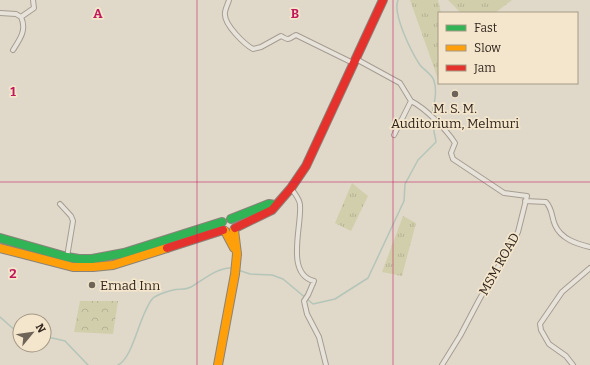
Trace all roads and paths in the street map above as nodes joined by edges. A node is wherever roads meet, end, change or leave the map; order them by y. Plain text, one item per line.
1 (33, 0) edge
2 (229, 0) edge
3 (383, 0) edge
4 (0, 13) edge
5 (21, 17) junction
6 (13, 50) dead end
7 (355, 61) junction
8 (411, 101) junction
9 (394, 135) dead end
10 (291, 188) junction
11 (525, 201) junction
12 (60, 204) dead end
13 (275, 205) junction
14 (231, 219) junction
15 (223, 228) junction
16 (234, 229) junction
17 (0, 238) edge
18 (590, 247) edge
19 (0, 248) edge
20 (237, 254) junction
21 (67, 257) junction
22 (590, 268) edge
23 (218, 365) edge
24 (326, 365) edge
25 (442, 365) edge
26 (573, 365) edge

1 - 5 street
2 - 7 street
3 - 7 highway
4 - 5 street
5 - 6 street
7 - 8 street
7 - 10 highway
8 - 9 street
8 - 11 street
10 - 13 highway
10 - 24 street
11 - 18 street
11 - 25 street, MSM ROAD
12 - 21 street
13 - 14 highway
13 - 16 highway
14 - 15 highway
14 - 16 highway
15 - 16 highway
15 - 19 highway
15 - 20 highway
15 - 21 highway
16 - 20 highway
17 - 21 highway
20 - 23 highway
22 - 26 street

